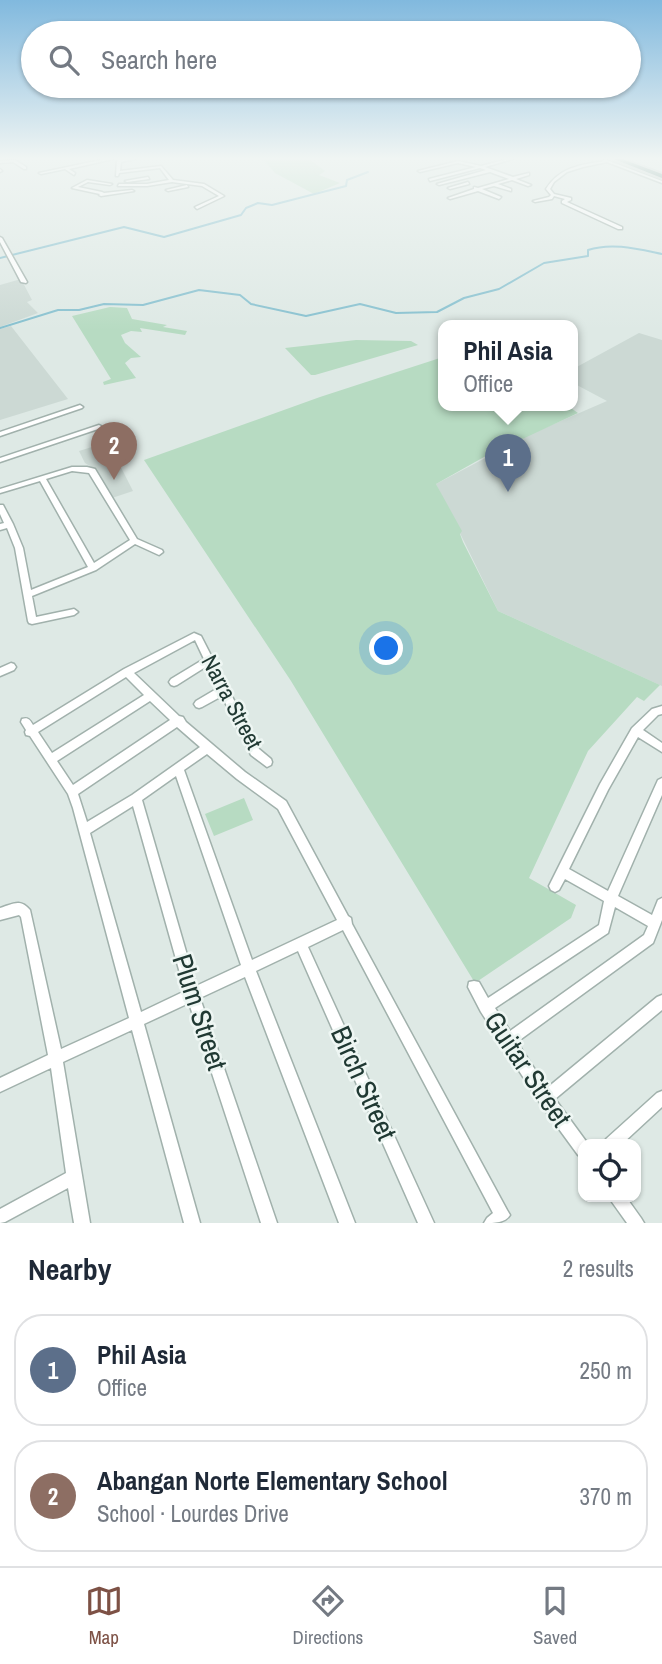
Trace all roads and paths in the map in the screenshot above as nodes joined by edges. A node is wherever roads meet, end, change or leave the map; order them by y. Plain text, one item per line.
1 (594, 216) edge
2 (620, 228) dead end
3 (0, 238) edge
4 (24, 282) dead end
5 (80, 407) dead end
6 (99, 427) dead end
7 (0, 434) edge
8 (0, 460) edge
9 (41, 478) junction
10 (0, 491) edge
11 (0, 507) edge
12 (4, 525) edge
13 (134, 541) junction
14 (159, 552) dead end
15 (93, 568) junction
16 (28, 594) junction
17 (74, 612) dead end
18 (209, 660) junction
19 (11, 667) dead end
20 (0, 672) edge
21 (127, 672) junction
22 (174, 682) dead end
23 (224, 690) junction
24 (151, 695) junction
25 (199, 704) dead end
26 (662, 710) edge
27 (179, 720) junction
28 (636, 731) junction
29 (207, 748) junction
30 (662, 748) edge
31 (50, 760) junction
32 (267, 762) dead end
33 (179, 769) junction
34 (662, 783) edge
35 (72, 792) junction
36 (136, 798) junction
37 (85, 830) junction
38 (563, 873) junction
39 (555, 886) dead end
40 (610, 900) junction
41 (662, 904) edge
42 (0, 914) edge
43 (347, 922) junction
44 (655, 923) junction
45 (301, 944) junction
46 (248, 968) junction
47 (474, 987) dead end
48 (192, 994) junction
49 (662, 1003) edge
50 (486, 1007) junction
51 (135, 1022) junction
52 (509, 1040) junction
53 (56, 1059) junction
54 (0, 1086) edge
55 (545, 1098) junction
56 (662, 1098) edge
57 (617, 1139) edge
58 (578, 1143) edge
59 (74, 1177) junction
60 (621, 1202) edge
61 (0, 1217) edge
62 (82, 1223) edge
63 (191, 1223) edge
64 (269, 1223) edge
65 (347, 1223) edge
66 (426, 1223) edge
67 (492, 1223) edge
68 (636, 1223) edge

1 - 2 street
3 - 4 street
5 - 7 street
6 - 8 street
9 - 10 street
9 - 13 street
9 - 15 street
11 - 12 street
12 - 16 street
13 - 14 street
13 - 15 street
15 - 16 street
16 - 17 street
18 - 21 street, Narra Street
18 - 22 street
18 - 23 street, Narra Street
19 - 20 street
21 - 24 street
21 - 31 street
23 - 25 street
23 - 32 street, Narra Street
24 - 27 street
24 - 31 street
26 - 28 street
27 - 29 street
27 - 35 street
28 - 30 street
28 - 38 street
29 - 33 street
29 - 43 street
31 - 35 street
33 - 36 street
33 - 46 street
34 - 40 street
35 - 37 street
36 - 37 street
36 - 48 street, Plum Street
37 - 51 street
38 - 39 street
38 - 40 street
40 - 44 street
40 - 50 street
41 - 44 street
42 - 53 street
43 - 45 street
43 - 67 street
44 - 52 street
45 - 46 street
45 - 66 street, Birch Street
46 - 48 street
46 - 65 street
47 - 50 street, Guitar Street
48 - 51 street
48 - 64 street, Plum Street
49 - 55 street
50 - 52 street, Guitar Street
51 - 53 street
51 - 63 street
52 - 55 street, Guitar Street
53 - 54 street
53 - 59 street
55 - 58 street, Guitar Street
56 - 57 street
59 - 61 street
59 - 62 street
60 - 68 street

